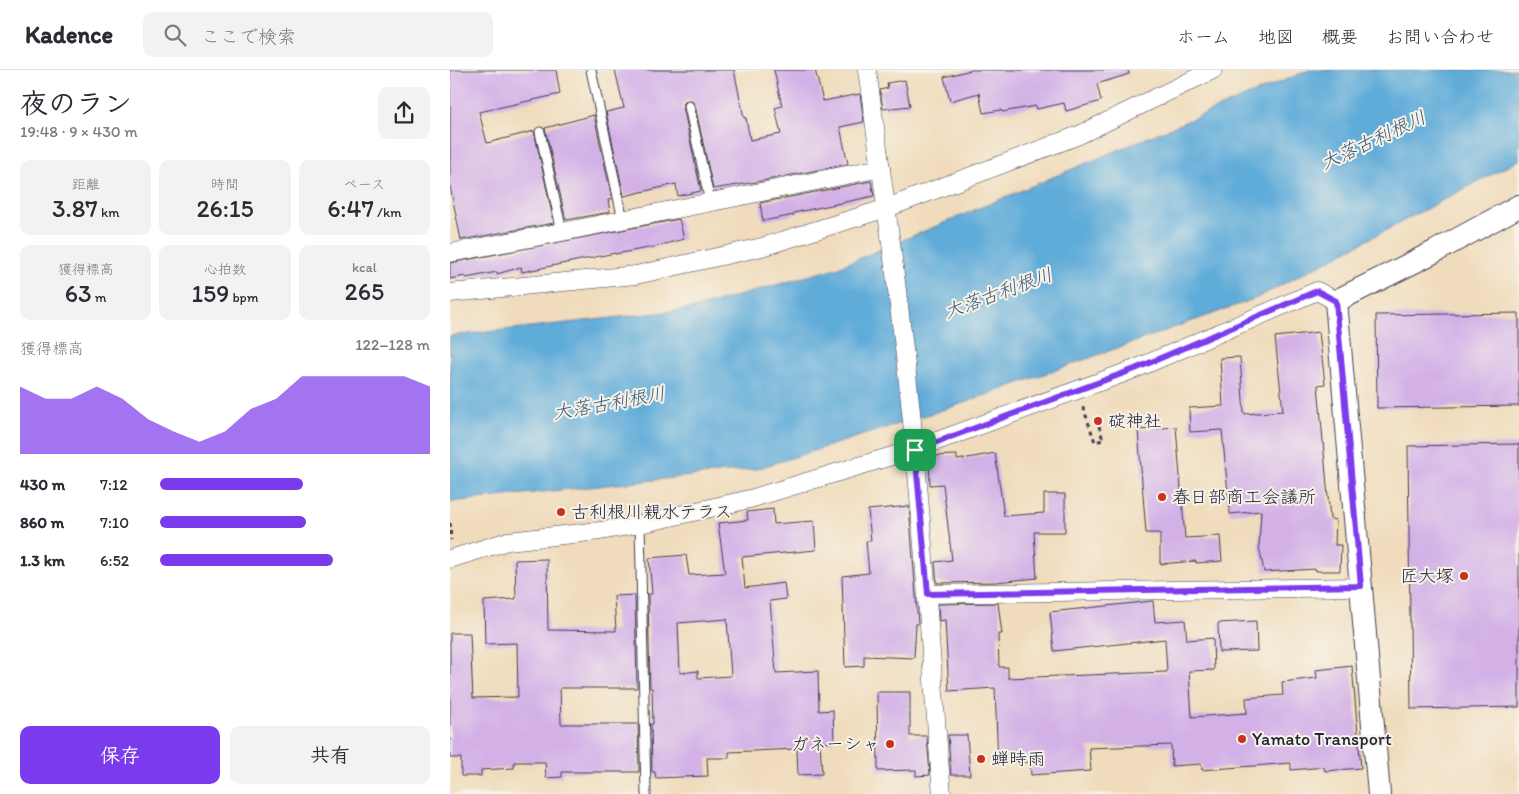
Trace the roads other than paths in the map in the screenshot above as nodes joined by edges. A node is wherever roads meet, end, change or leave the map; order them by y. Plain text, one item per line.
1 (591, 70) edge
2 (867, 70) edge
3 (1213, 70) edge
4 (689, 106) dead end
5 (540, 132) dead end
6 (881, 168) junction
7 (710, 202) junction
8 (1519, 206) edge
9 (886, 208) junction
10 (623, 220) junction
11 (562, 232) junction
12 (450, 253) edge
13 (450, 293) edge
14 (1336, 301) junction
15 (915, 450) junction
16 (640, 524) junction
17 (450, 559) edge
18 (1361, 586) junction
19 (928, 594) junction
20 (646, 794) edge
21 (942, 794) edge
22 (1378, 794) edge

1 - 10 lane
2 - 6 street
3 - 9 street
4 - 7 lane
5 - 11 lane
6 - 7 street
6 - 9 street
7 - 10 street
8 - 14 street
9 - 13 street
9 - 15 street
10 - 11 street
11 - 12 street
14 - 15 street
14 - 18 street
15 - 16 street
15 - 19 street
16 - 17 street
16 - 20 lane
18 - 19 street
18 - 22 street
19 - 21 street

